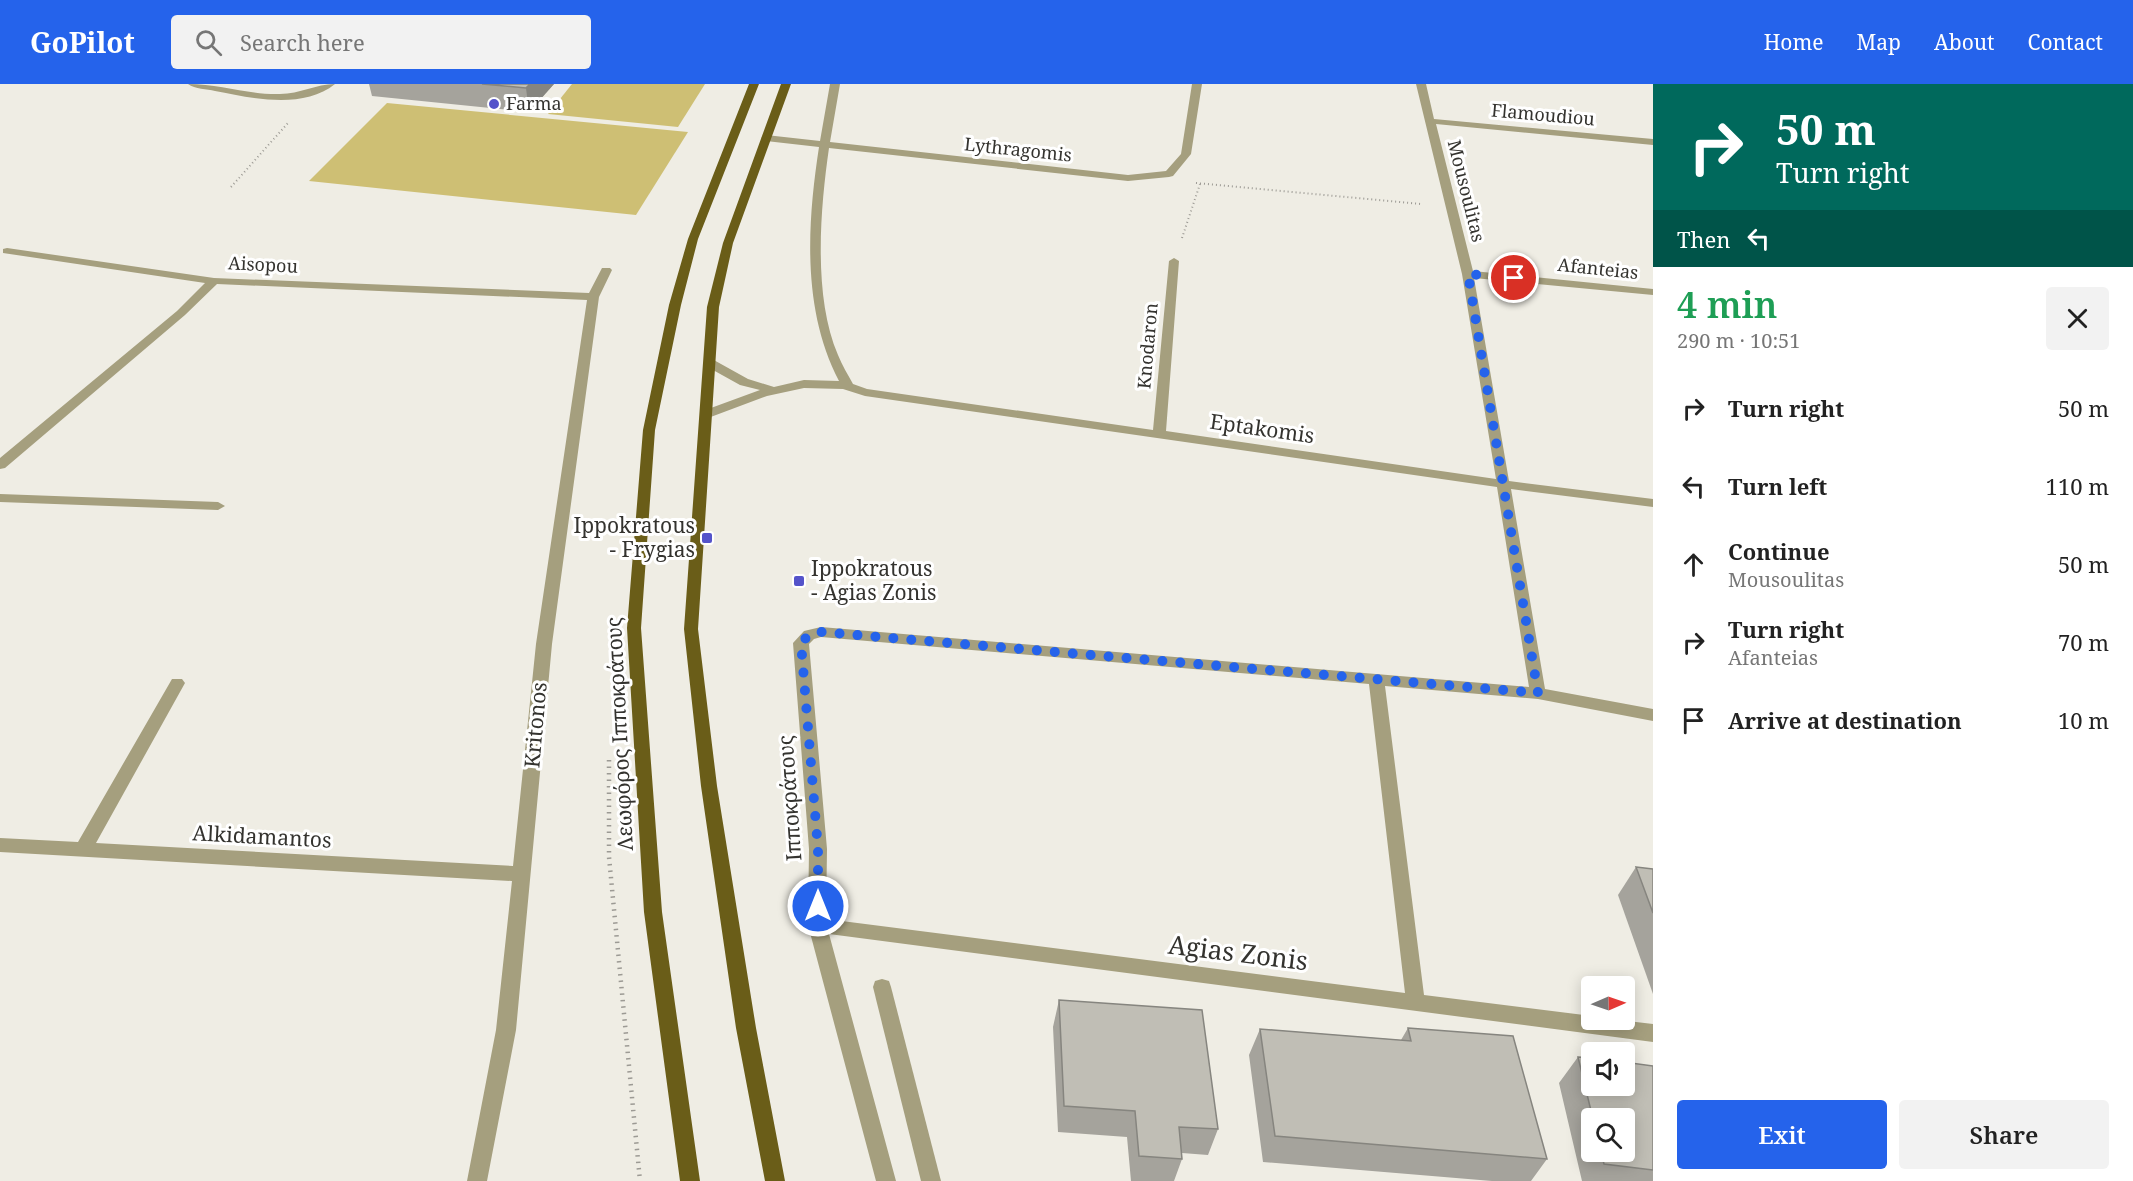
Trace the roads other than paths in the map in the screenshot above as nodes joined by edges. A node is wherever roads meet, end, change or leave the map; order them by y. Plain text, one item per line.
1 (193, 84) edge
2 (330, 84) edge
3 (754, 84) edge
4 (786, 84) edge
5 (835, 84) edge
6 (1197, 84) edge
7 (1422, 84) edge
8 (1430, 122) junction
9 (766, 138) junction
10 (1653, 142) edge
11 (823, 146) junction
12 (7, 251) dead end
13 (1174, 261) road end
14 (606, 270) dead end
15 (1468, 274) junction
16 (214, 281) junction
17 (1653, 292) edge
18 (593, 297) junction
19 (708, 362) junction
20 (847, 384) junction
21 (772, 390) junction
22 (704, 415) junction
23 (1159, 434) junction
24 (0, 465) edge
25 (1502, 484) junction
26 (0, 498) edge
27 (1653, 503) edge
28 (218, 506) dead end
29 (1376, 679) junction
30 (177, 683) dead end
31 (1538, 693) junction
32 (1653, 715) edge
33 (0, 845) edge
34 (83, 850) junction
35 (522, 874) junction
36 (817, 925) junction
37 (882, 987) dead end
38 (1416, 1004) junction
39 (1653, 1033) edge
40 (477, 1181) edge
41 (690, 1181) edge
42 (776, 1181) edge
43 (886, 1181) edge
44 (931, 1181) edge

1 - 2 street
3 - 41 main road, Λεωφόρος Ιπποκράτους
4 - 9 main road
5 - 11 street
6 - 11 street, Lythragomis
7 - 8 street, Mousoulitas
8 - 10 street, Flamoudiou
8 - 15 street, Mousoulitas
9 - 11 street, Lythragomis
9 - 19 main road
11 - 20 street
12 - 16 street
13 - 23 street, Knodaron
14 - 18 street, Kritonos
15 - 17 street, Afanteias
15 - 25 street, Mousoulitas
16 - 18 street, Aisopou
16 - 24 street, Aisopou
18 - 35 street, Kritonos
19 - 21 street
19 - 22 main road
20 - 21 street
20 - 23 street, Eptakomis
21 - 22 street
22 - 42 main road
23 - 25 street, Eptakomis
25 - 27 street, Eptakomis
25 - 31 street, Mousoulitas
26 - 28 street
29 - 31 street
29 - 36 street, Ιπποκράτους
29 - 38 street
30 - 34 street
31 - 32 street
33 - 34 street, Alkidamantos
34 - 35 street, Alkidamantos
35 - 40 street, Kritonos
36 - 38 street, Agias Zonis
36 - 43 street, Ιπποκράτους
37 - 44 street
38 - 39 street, Agias Zonis

